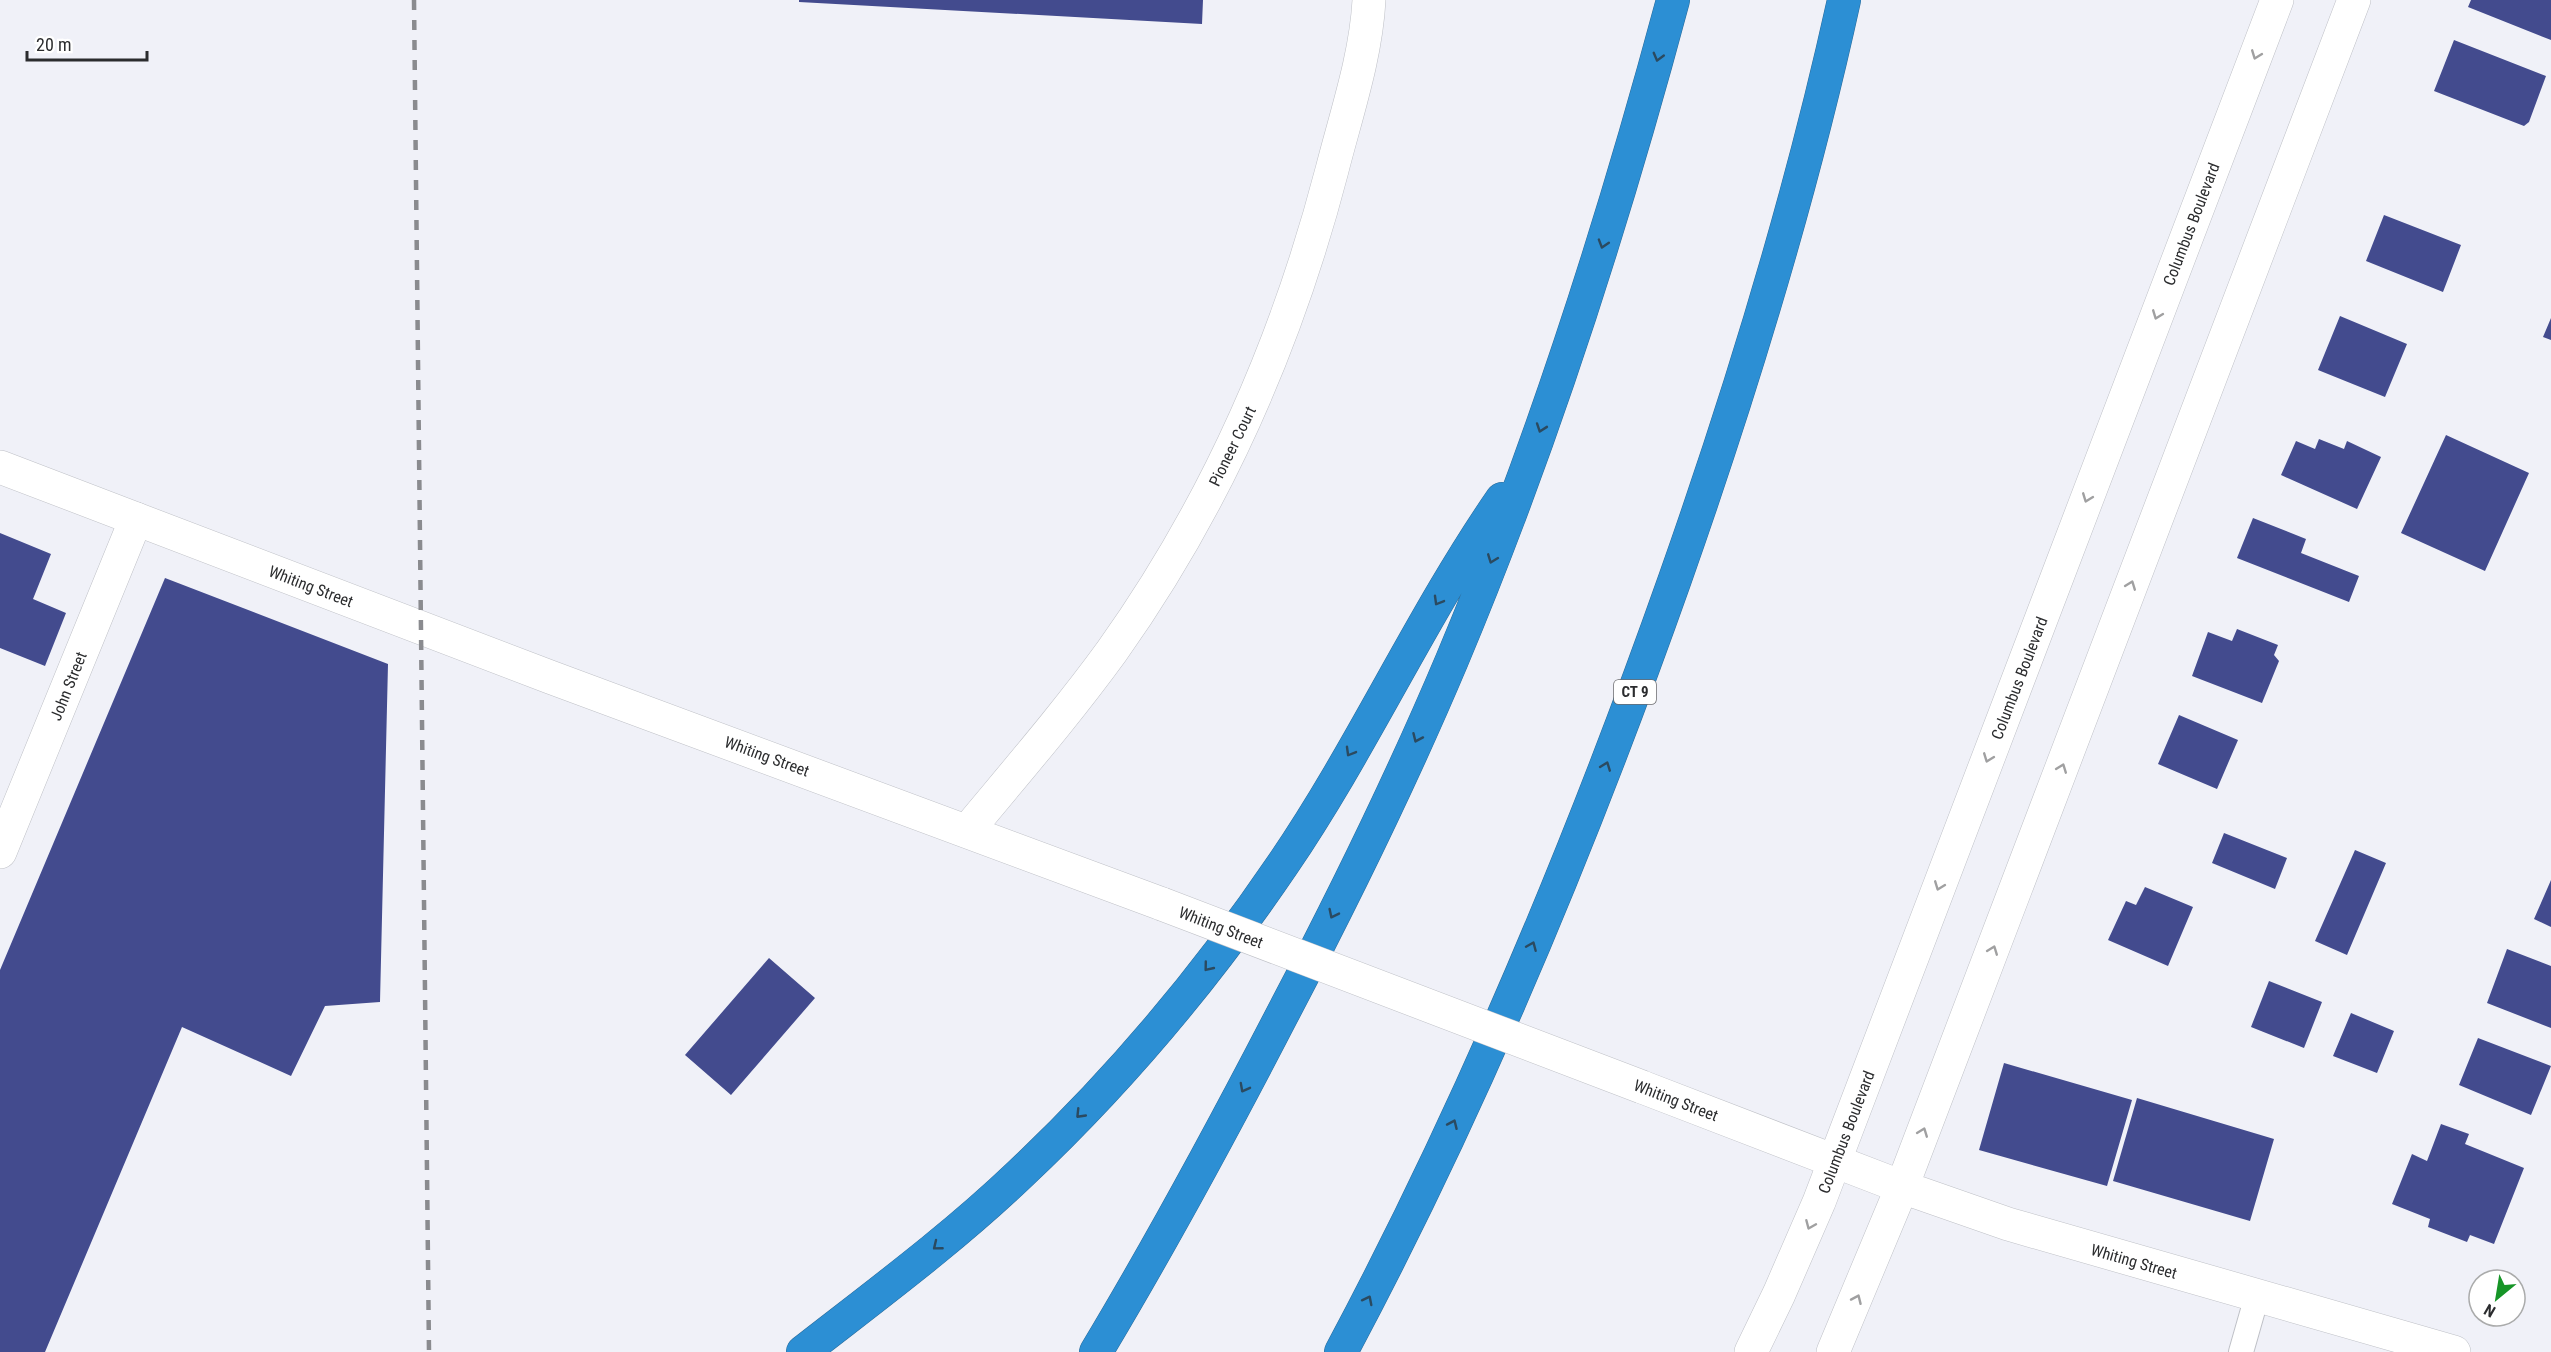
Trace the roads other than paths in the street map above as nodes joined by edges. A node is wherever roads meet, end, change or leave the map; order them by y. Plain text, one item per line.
1 (1369, 0) edge
2 (1673, 0) edge
3 (1844, 0) edge
4 (2277, 0) edge
5 (2354, 0) edge
6 (1528, 465) junction
7 (0, 467) edge
8 (136, 519) junction
9 (967, 831) junction
10 (0, 852) edge
11 (1835, 1161) junction
12 (1902, 1187) junction
13 (2257, 1296) junction
14 (803, 1352) edge
15 (1096, 1352) edge
16 (1341, 1352) edge
17 (1750, 1352) edge
18 (1833, 1352) edge
19 (2241, 1352) edge
20 (2454, 1352) edge

1 - 9 street, Pioneer Court
2 -> 6 highway
16 -> 3 highway, CT 9
4 -> 11 street, Columbus Boulevard
12 -> 5 street
6 -> 14 highway
6 -> 15 highway
7 - 8 street, Whiting Street
8 - 9 street, Whiting Street
8 - 10 street, John Street
9 - 11 street, Whiting Street, bridge
11 - 12 street, Whiting Street
11 -> 17 street, Columbus Boulevard
12 - 13 street, Whiting Street
18 -> 12 street
13 - 19 lane
13 - 20 street, Whiting Street

